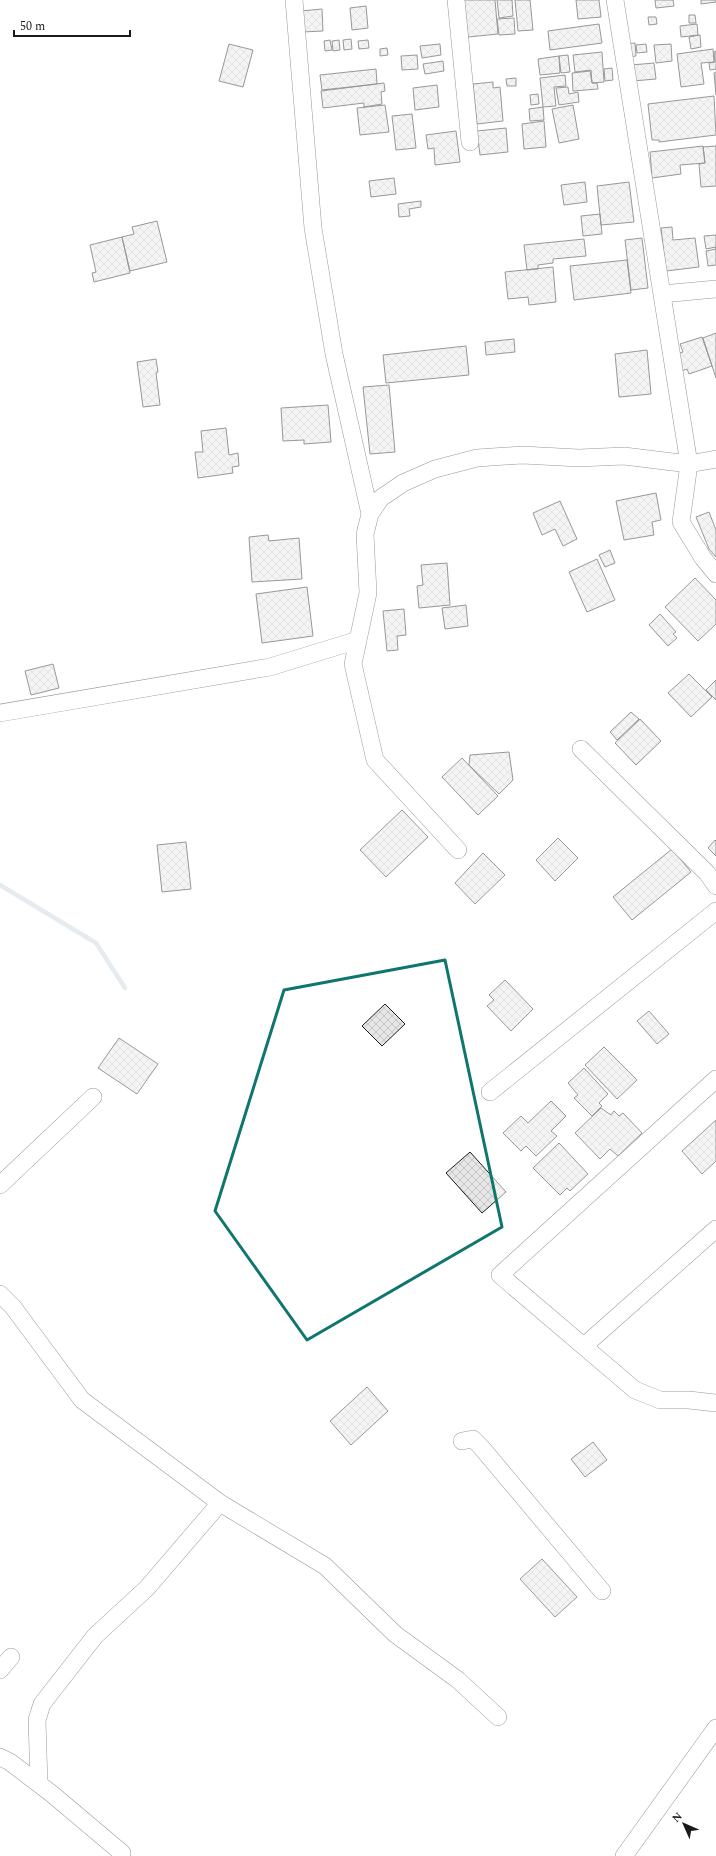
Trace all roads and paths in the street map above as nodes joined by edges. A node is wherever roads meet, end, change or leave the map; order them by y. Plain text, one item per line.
1 (294, 0) edge
2 (456, 0) edge
3 (615, 0) edge
4 (470, 142) dead end
5 (716, 289) edge
6 (662, 294) junction
7 (716, 460) edge
8 (689, 464) junction
9 (370, 514) junction
10 (716, 574) edge
11 (358, 640) junction
12 (0, 713) edge
13 (581, 749) dead end
14 (458, 850) dead end
15 (716, 886) edge
16 (716, 911) edge
17 (716, 1079) edge
18 (490, 1092) dead end
19 (92, 1097) dead end
20 (0, 1185) edge
21 (716, 1229) edge
22 (0, 1294) edge
23 (584, 1346) junction
24 (716, 1403) edge
25 (462, 1441) dead end
26 (220, 1503) junction
27 (602, 1591) dead end
28 (11, 1657) dead end
29 (0, 1670) edge
30 (498, 1717) dead end
31 (716, 1728) edge
32 (0, 1757) edge
33 (39, 1784) junction
34 (122, 1853) dead end
35 (624, 1856) edge

1 - 9 street
2 - 4 street
3 - 6 street
5 - 6 street
6 - 8 street
7 - 8 street
8 - 9 street
8 - 10 street
9 - 11 street
11 - 12 street
11 - 14 street
13 - 15 street
16 - 18 street
17 - 23 street
19 - 20 street
21 - 23 street
22 - 26 street
23 - 24 street
25 - 27 street
26 - 30 street
26 - 33 street
28 - 29 street
31 - 35 street
32 - 33 street
33 - 34 street

